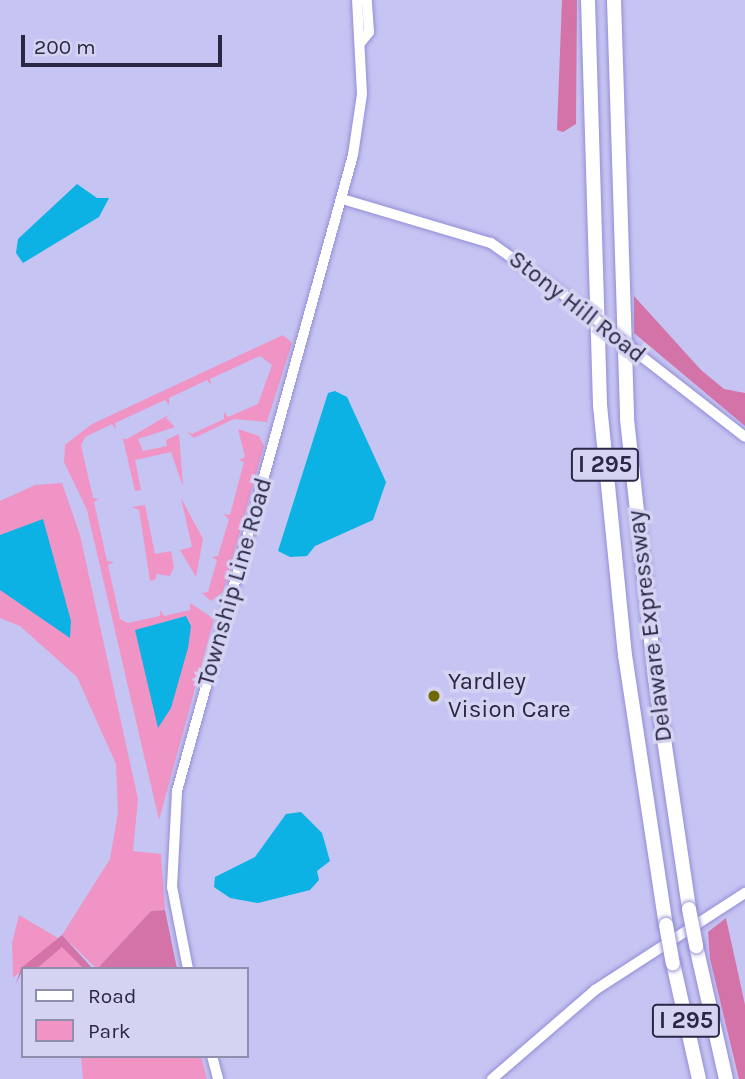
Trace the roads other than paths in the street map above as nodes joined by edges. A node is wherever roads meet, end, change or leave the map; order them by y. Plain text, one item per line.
1 (357, 0) edge
2 (367, 0) edge
3 (588, 0) edge
4 (614, 0) edge
5 (620, 0) edge
6 (361, 42) junction
7 (342, 199) junction
8 (617, 249) junction
9 (745, 437) edge
10 (745, 893) edge
11 (188, 967) edge
12 (213, 1058) edge
13 (218, 1079) edge
14 (492, 1079) edge
15 (699, 1079) edge
16 (726, 1079) edge

1 - 6 street
2 - 6 street
3 - 15 highway, Delaware Expressway / I 295, bridge
4 - 8 highway, Delaware Expressway / I 295
5 - 8 highway
6 - 7 street
7 - 9 street, Stony Hill Road, bridge
7 - 11 street, Township Line Road
8 - 16 highway, Delaware Expressway / I 295, bridge
10 - 14 street
12 - 13 street

